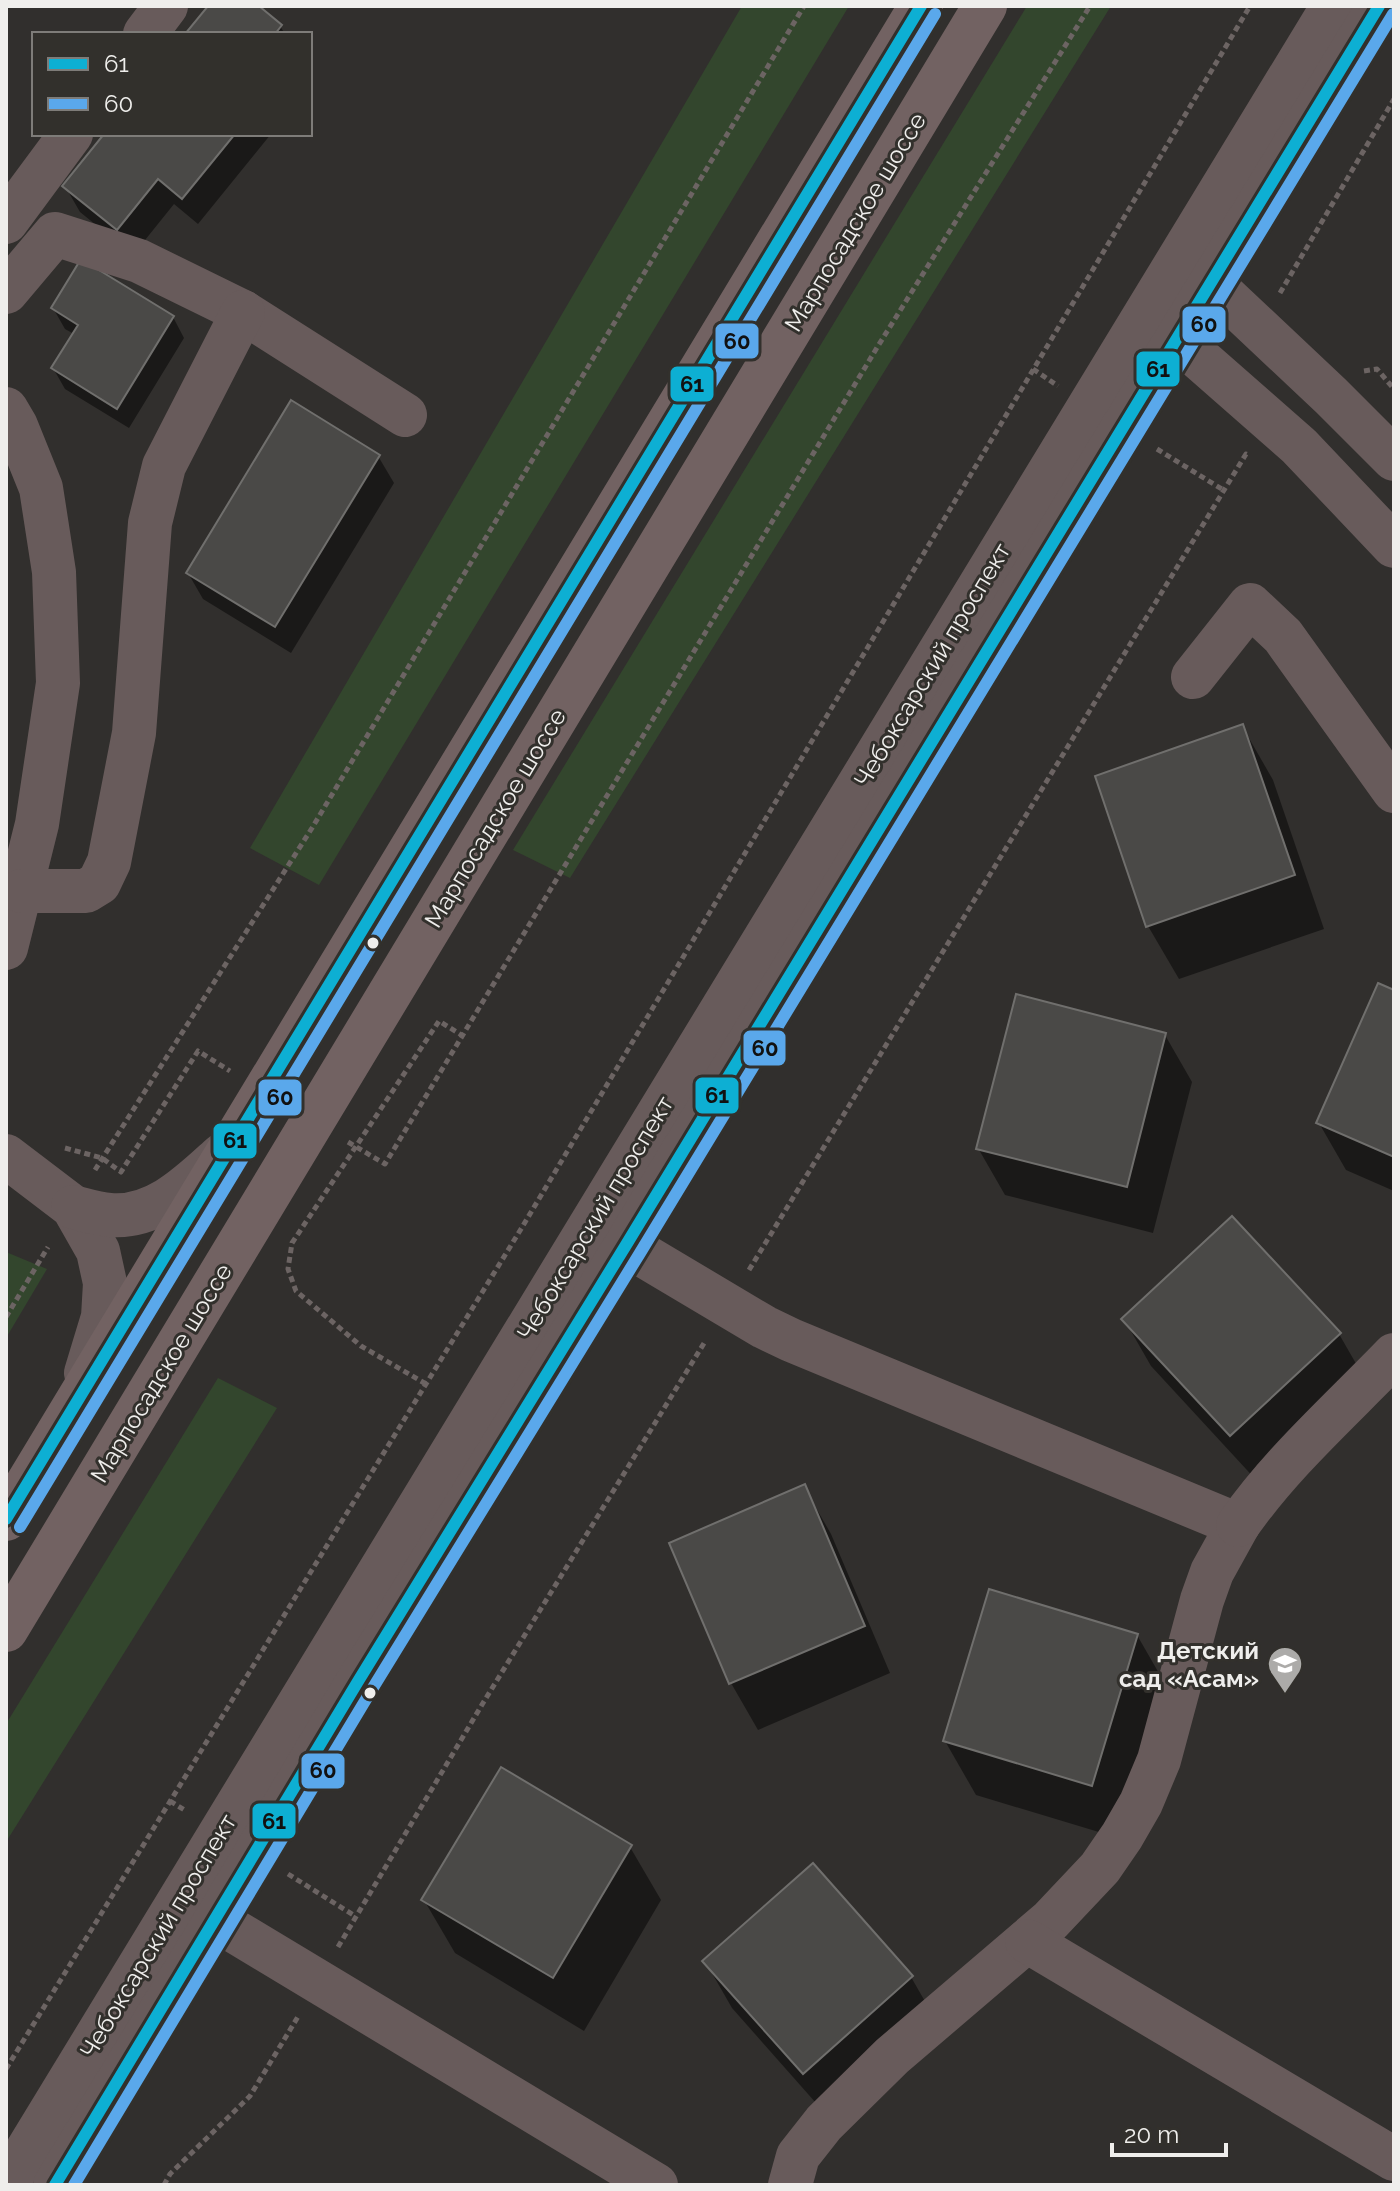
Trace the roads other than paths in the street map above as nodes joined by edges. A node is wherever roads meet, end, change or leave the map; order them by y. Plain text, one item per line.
1 (166, 6) edge
2 (921, 6) edge
3 (985, 6) edge
4 (1333, 6) edge
5 (1379, 6) edge
6 (146, 32) edge
7 (70, 136) edge
8 (6, 222) edge
9 (1211, 283) junction
10 (6, 292) edge
11 (1160, 292) junction
12 (243, 312) junction
13 (1176, 338) junction
14 (6, 409) edge
15 (405, 415) dead end
16 (1394, 459) edge
17 (1394, 546) edge
18 (1193, 677) dead end
19 (1394, 791) edge
20 (21, 891) junction
21 (6, 948) edge
22 (234, 1144) junction
23 (6, 1156) edge
24 (73, 1207) junction
25 (626, 1245) junction
26 (1394, 1355) edge
27 (78, 1402) junction
28 (6, 1519) edge
29 (1238, 1525) junction
30 (6, 1630) edge
31 (216, 1920) junction
32 (1027, 1941) junction
33 (1394, 2159) edge
34 (6, 2185) edge
35 (55, 2185) edge
36 (656, 2185) edge
37 (790, 2185) edge

1 - 6 street
2 - 22 main road
3 - 30 main road, Марпосадское шоссе
4 - 11 street, Чебоксарский проспект
5 - 9 street, Чебоксарский проспект
7 - 8 street
9 - 11 street
9 - 13 street, Чебоксарский проспект
9 - 16 street
10 - 12 street
11 - 34 street, Чебоксарский проспект
12 - 15 street
12 - 20 street
13 - 17 street
13 - 25 street, Чебоксарский проспект
14 - 20 street
18 - 19 street
20 - 21 street
22 - 24 street
22 - 27 main road
23 - 24 street
24 - 27 street
25 - 29 street
25 - 31 street, Чебоксарский проспект
26 - 29 street
27 - 28 main road
29 - 32 street
31 - 35 street, Чебоксарский проспект
31 - 36 street
32 - 33 street
32 - 37 street

